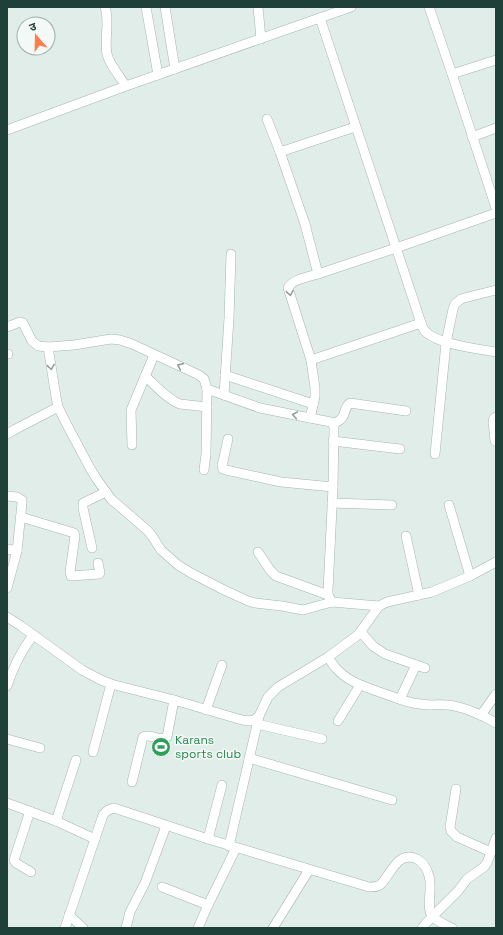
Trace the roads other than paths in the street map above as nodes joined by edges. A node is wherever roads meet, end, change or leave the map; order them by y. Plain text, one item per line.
1 (105, 7) edge
2 (146, 7) edge
3 (165, 7) edge
4 (258, 7) edge
5 (351, 7) edge
6 (429, 7) edge
7 (320, 18) junction
8 (261, 39) junction
9 (496, 60) edge
10 (175, 69) junction
11 (452, 74) junction
12 (158, 75) junction
13 (126, 86) junction
14 (267, 119) dead end
15 (355, 126) junction
16 (496, 128) edge
17 (7, 130) edge
18 (472, 137) junction
19 (280, 152) junction
20 (496, 208) edge
21 (496, 213) edge
22 (396, 248) junction
23 (231, 254) dead end
24 (318, 274) junction
25 (496, 290) edge
26 (421, 323) junction
27 (7, 327) edge
28 (446, 343) junction
29 (48, 347) junction
30 (496, 352) edge
31 (154, 355) junction
32 (311, 360) junction
33 (225, 375) junction
34 (145, 376) junction
35 (207, 389) junction
36 (224, 395) junction
37 (313, 404) junction
38 (58, 407) junction
39 (207, 407) junction
40 (406, 410) dead end
41 (496, 416) edge
42 (310, 418) junction
43 (333, 424) junction
44 (7, 434) edge
45 (228, 439) dead end
46 (333, 440) junction
47 (495, 441) edge
48 (132, 445) dead end
49 (400, 449) dead end
50 (435, 454) dead end
51 (204, 470) dead end
52 (333, 487) junction
53 (106, 492) junction
54 (7, 496) edge
55 (332, 504) junction
56 (449, 505) dead end
57 (392, 506) dead end
58 (21, 517) junction
59 (406, 536) dead end
60 (92, 548) dead end
61 (7, 549) edge
62 (17, 551) junction
63 (258, 552) dead end
64 (496, 562) edge
65 (98, 563) dead end
66 (470, 576) junction
67 (7, 588) edge
68 (419, 595) junction
69 (330, 598) junction
70 (379, 606) junction
71 (7, 617) edge
72 (361, 632) junction
73 (34, 635) junction
74 (328, 656) junction
75 (222, 665) dead end
76 (112, 684) junction
77 (360, 685) junction
78 (7, 686) edge
79 (496, 694) edge
80 (400, 699) junction
81 (174, 700) junction
82 (206, 710) junction
83 (481, 715) junction
84 (258, 720) junction
85 (338, 721) dead end
86 (496, 723) edge
87 (7, 739) edge
88 (322, 739) dead end
89 (40, 748) dead end
90 (93, 752) dead end
91 (249, 758) junction
92 (76, 760) dead end
93 (132, 782) dead end
94 (222, 785) dead end
95 (456, 789) dead end
96 (392, 800) dead end
97 (7, 803) edge
98 (30, 811) junction
99 (56, 821) junction
100 (166, 826) junction
101 (496, 838) edge
102 (95, 839) junction
103 (208, 839) junction
104 (232, 847) junction
105 (491, 852) junction
106 (309, 870) junction
107 (31, 872) dead end
108 (162, 887) dead end
109 (208, 905) junction
110 (69, 916) junction
111 (432, 917) junction
112 (65, 928) edge
113 (83, 928) edge
114 (126, 928) edge
115 (198, 928) edge
116 (273, 928) edge
117 (422, 928) edge
118 (452, 928) edge

1 - 13 street
2 - 12 street
3 - 10 street
4 - 8 street
5 - 7 street
6 - 11 street
7 - 8 street
7 - 15 street
8 - 10 street
9 - 11 street
10 - 12 street
11 - 18 street
12 - 13 street
13 - 17 street
14 - 19 street
15 - 19 street
15 - 22 street
16 - 18 street
18 - 20 street
19 - 24 street
21 - 22 street
22 - 24 street
22 - 26 street
23 - 33 street
24 -> 32 street
25 - 28 street
26 - 28 street
26 - 32 street
27 - 29 street
28 - 30 street
28 - 50 street
29 - 31 street
29 -> 38 street
31 - 34 street
35 -> 31 street
32 - 37 street
33 - 36 street
33 - 37 street
34 - 39 street
34 - 48 street
35 - 36 street
35 - 39 street
42 -> 36 street
37 - 42 street
38 - 44 street
38 - 53 street
39 - 51 street
40 - 43 street
41 - 47 street
42 - 43 street
43 - 46 street
45 - 52 street
46 - 49 street
46 - 52 street
52 - 55 street
53 - 60 street
53 - 69 street
54 - 58 street
55 - 57 street
55 - 69 street
56 - 66 street
58 - 62 street
58 - 65 street
59 - 68 street
61 - 62 street
62 - 67 street
63 - 69 street
64 - 66 street
66 - 68 street
68 - 70 street
69 - 70 street
70 - 72 street
71 - 73 street
72 - 74 street
72 - 80 street
73 - 76 street
73 - 78 street
74 - 77 street
74 - 84 street
75 - 82 street
76 - 81 street
76 - 90 street
77 - 80 street
77 - 85 street
79 - 83 street
80 - 83 street
81 - 82 street
81 - 93 street
82 - 84 street
83 - 86 street
84 - 88 street
84 - 91 street
87 - 89 street
91 - 96 street
91 - 104 street
92 - 99 street
94 - 103 street
95 - 105 street
97 - 98 street
98 - 99 street
98 - 107 street
99 - 102 street
100 - 102 street
100 - 103 street
100 - 114 street
101 - 105 street
102 - 110 street
103 - 104 street
104 - 106 street
104 - 109 street
105 - 111 street
106 - 111 street
106 - 116 street
108 - 109 street
109 - 115 street
110 - 112 street
110 - 113 street
111 - 117 street
111 - 118 street

